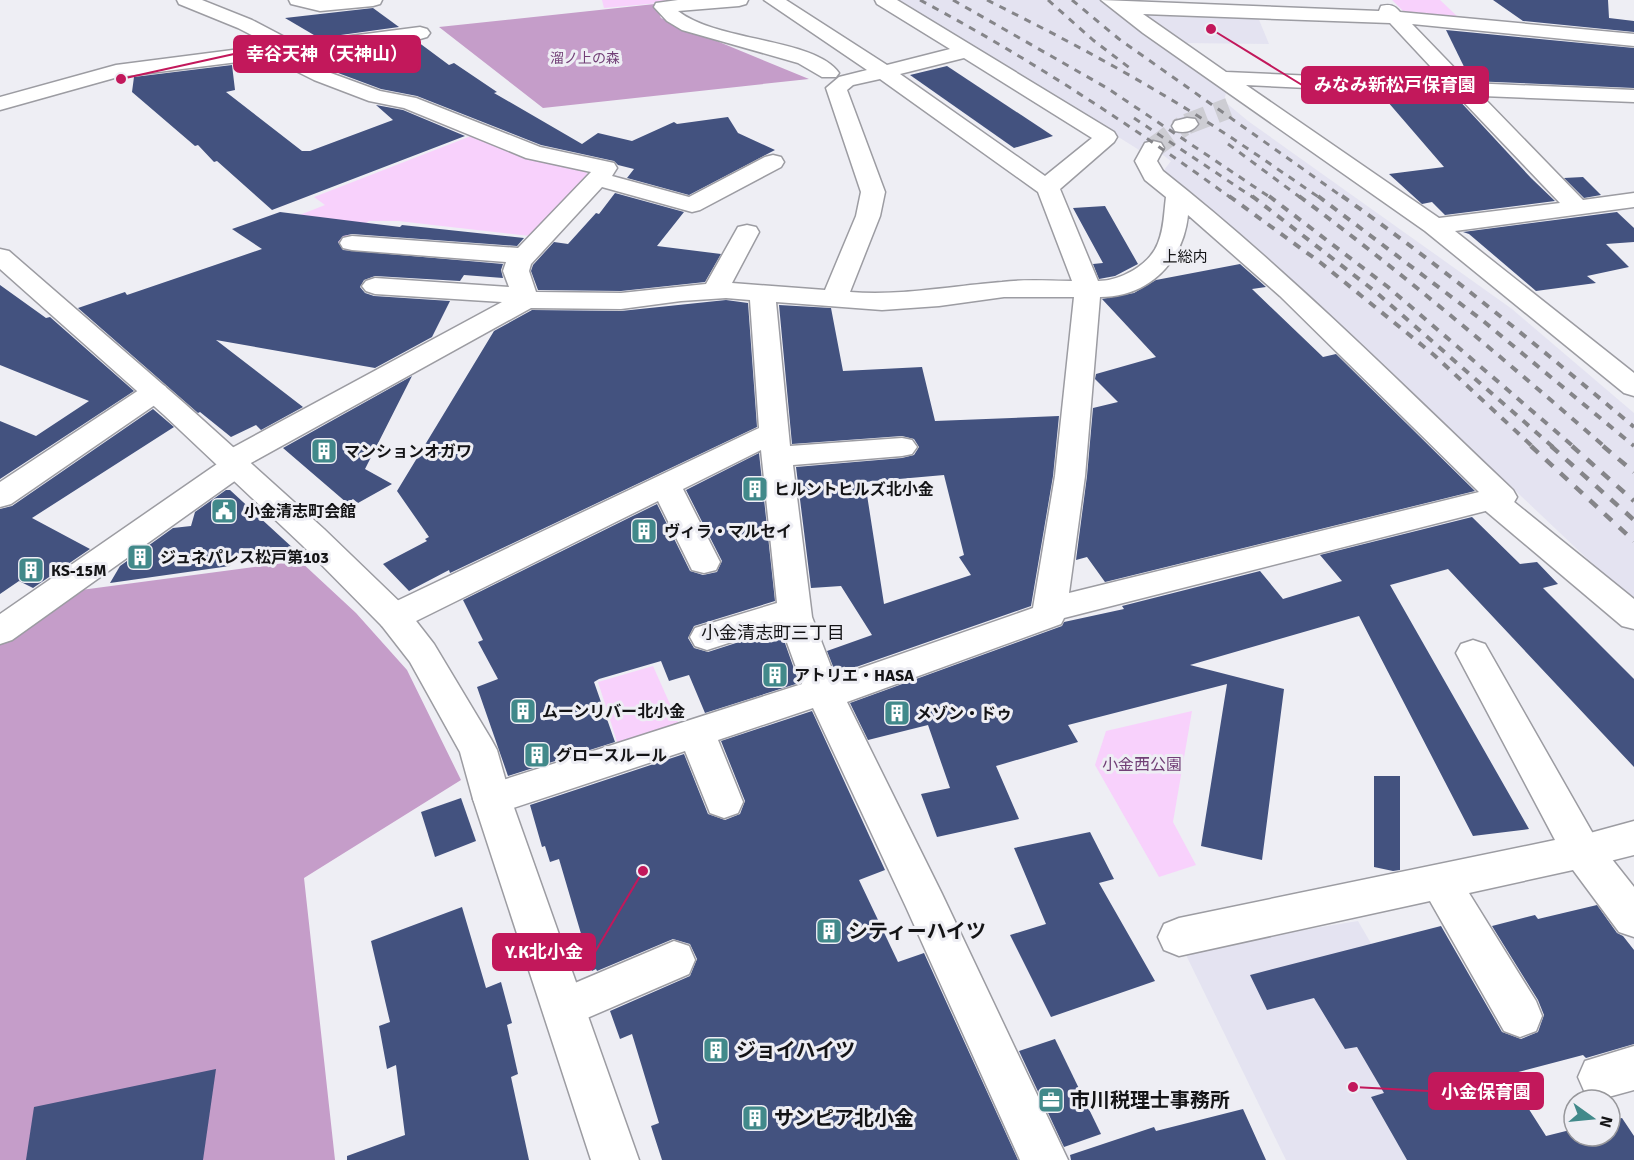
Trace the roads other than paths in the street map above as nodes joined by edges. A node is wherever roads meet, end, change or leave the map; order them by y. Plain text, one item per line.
1 (186, 0) edge
2 (298, 0) edge
3 (373, 0) edge
4 (740, 0) edge
5 (774, 0) edge
6 (884, 0) edge
7 (1379, 0) edge
8 (1116, 4) edge
9 (1248, 6) edge
10 (1455, 7) dead end
11 (1395, 18) junction
12 (1474, 23) junction
13 (420, 33) dead end
14 (1634, 40) edge
15 (281, 50) junction
16 (967, 51) junction
17 (830, 72) dead end
18 (884, 72) junction
19 (1219, 78) junction
20 (1462, 87) junction
21 (1625, 96) edge
22 (1255, 101) junction
23 (0, 104) edge
24 (1229, 108) tunnel mouth
25 (1634, 111) edge
26 (1153, 148) dead end
27 (773, 162) dead end
28 (598, 178) junction
29 (1048, 189) junction
30 (1178, 196) junction
31 (1634, 200) edge
32 (1576, 206) junction
33 (1434, 226) junction
34 (747, 232) dead end
35 (352, 243) dead end
36 (523, 256) junction
37 (3, 262) edge
38 (375, 286) dead end
39 (1088, 289) junction
40 (715, 291) junction
41 (762, 291) junction
42 (526, 298) junction
43 (834, 298) junction
44 (1634, 387) edge
45 (155, 392) junction
46 (776, 444) junction
47 (902, 447) dead end
48 (233, 464) junction
49 (665, 484) junction
50 (0, 497) edge
51 (1492, 500) junction
52 (704, 562) dead end
53 (794, 610) junction
54 (1049, 610) junction
55 (394, 617) junction
56 (1634, 617) edge
57 (0, 631) edge
58 (707, 637) dead end
59 (1473, 653) dead end
60 (825, 693) junction
61 (697, 733) junction
62 (492, 799) junction
63 (724, 802) dead end
64 (1634, 838) edge
65 (1582, 851) junction
66 (1440, 882) junction
67 (1634, 920) edge
68 (1179, 937) dead end
69 (674, 960) dead end
70 (564, 1008) junction
71 (1520, 1016) dead end
72 (615, 1160) edge
73 (1044, 1160) edge

1 - 15 street
2 - 3 street
4 - 17 street
5 - 18 street
6 - 16 street
7 - 11 street
8 - 9 street
8 - 19 street
9 - 11 street
10 - 12 street
11 - 12 street
11 - 20 street
12 - 14 street
13 - 15 street
15 - 23 street
15 - 28 street
16 - 18 street
16 - 29 street
18 - 29 street
18 - 43 street
19 - 20 street
19 - 22 street
20 - 21 street
20 - 32 street
21 - 25 street
22 - 24 street
22 - 33 street
26 - 30 street
27 - 28 street
28 - 36 street
29 - 39 street
30 - 39 street
30 - 51 street
31 - 32 street
32 - 33 street
33 - 44 street
34 - 40 street
35 - 36 street
36 - 42 street
37 - 45 street
38 - 42 street
39 - 43 street
39 - 54 street
40 - 41 street
40 - 42 street
41 - 43 street
41 - 46 street
42 - 48 street
45 - 48 street
45 - 50 street
46 - 47 street
46 - 49 street
46 - 53 street
48 - 55 street
48 - 57 street
49 - 52 street
49 - 55 street
51 - 54 street
51 - 56 street
53 - 58 street
53 - 60 street
54 - 60 street
55 - 62 street
59 - 65 street
60 - 61 street
60 - 73 street
61 - 62 street
61 - 63 street
62 - 70 street
64 - 65 street
65 - 66 street
65 - 67 street
66 - 68 street
66 - 71 street
69 - 70 street
70 - 72 street

